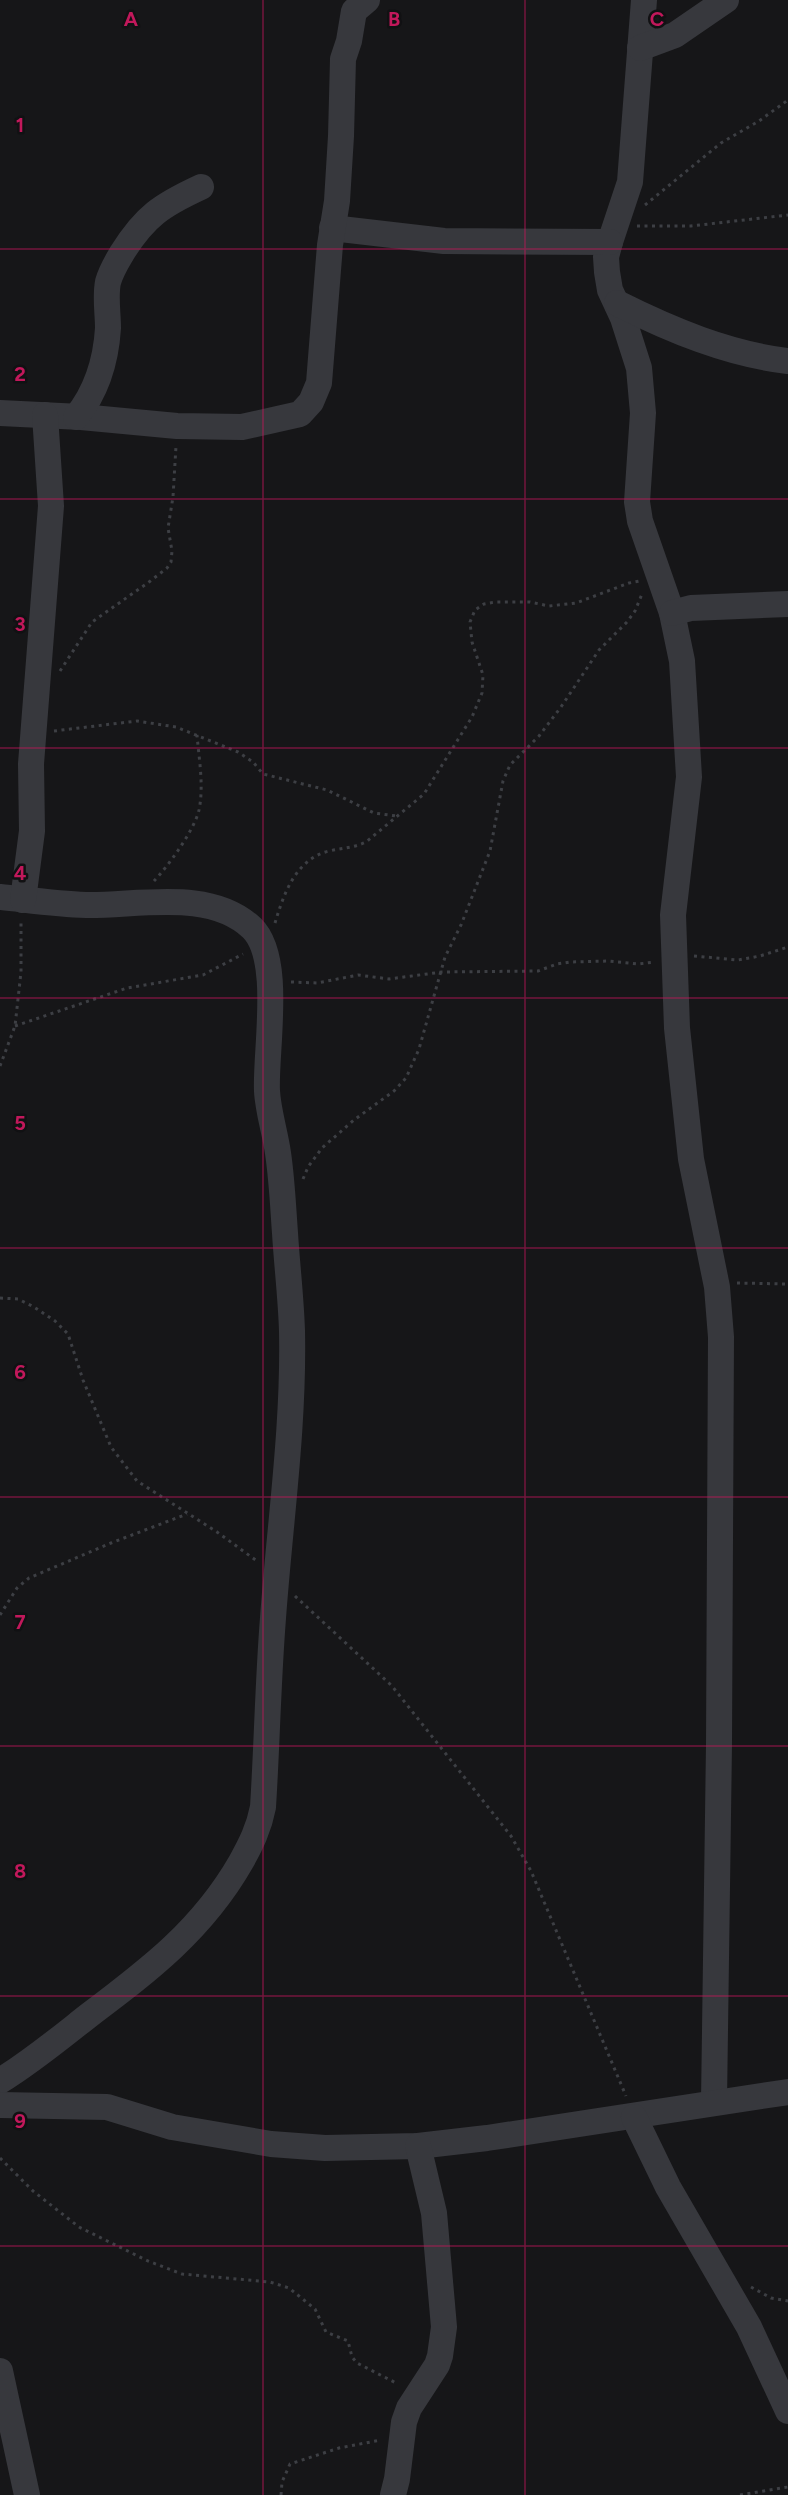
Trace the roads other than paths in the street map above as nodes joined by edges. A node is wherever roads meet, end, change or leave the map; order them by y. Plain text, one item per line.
1 (367, 0) edge
2 (644, 0) edge
3 (726, 0) edge
4 (640, 48) junction
5 (201, 187) dead end
6 (332, 228) junction
7 (612, 235) junction
8 (617, 303) junction
9 (788, 361) edge
10 (0, 413) edge
11 (45, 415) junction
12 (76, 417) junction
13 (788, 604) edge
14 (672, 613) junction
15 (11, 898) edge
16 (0, 2081) edge
17 (788, 2092) edge
18 (714, 2102) junction
19 (0, 2105) edge
20 (634, 2117) junction
21 (418, 2146) junction
22 (0, 2371) edge
23 (788, 2411) edge
24 (27, 2495) edge
25 (393, 2495) edge

1 - 6 street
2 - 4 street
3 - 4 street
4 - 7 street
5 - 12 street
6 - 7 street
6 - 12 street
7 - 8 street
8 - 9 street
8 - 14 street
10 - 11 street
11 - 12 street
11 - 15 street
13 - 14 street
14 - 18 street
15 - 16 street
17 - 18 street
18 - 20 street
19 - 21 street
20 - 21 street
20 - 23 street
21 - 25 street
22 - 24 street

